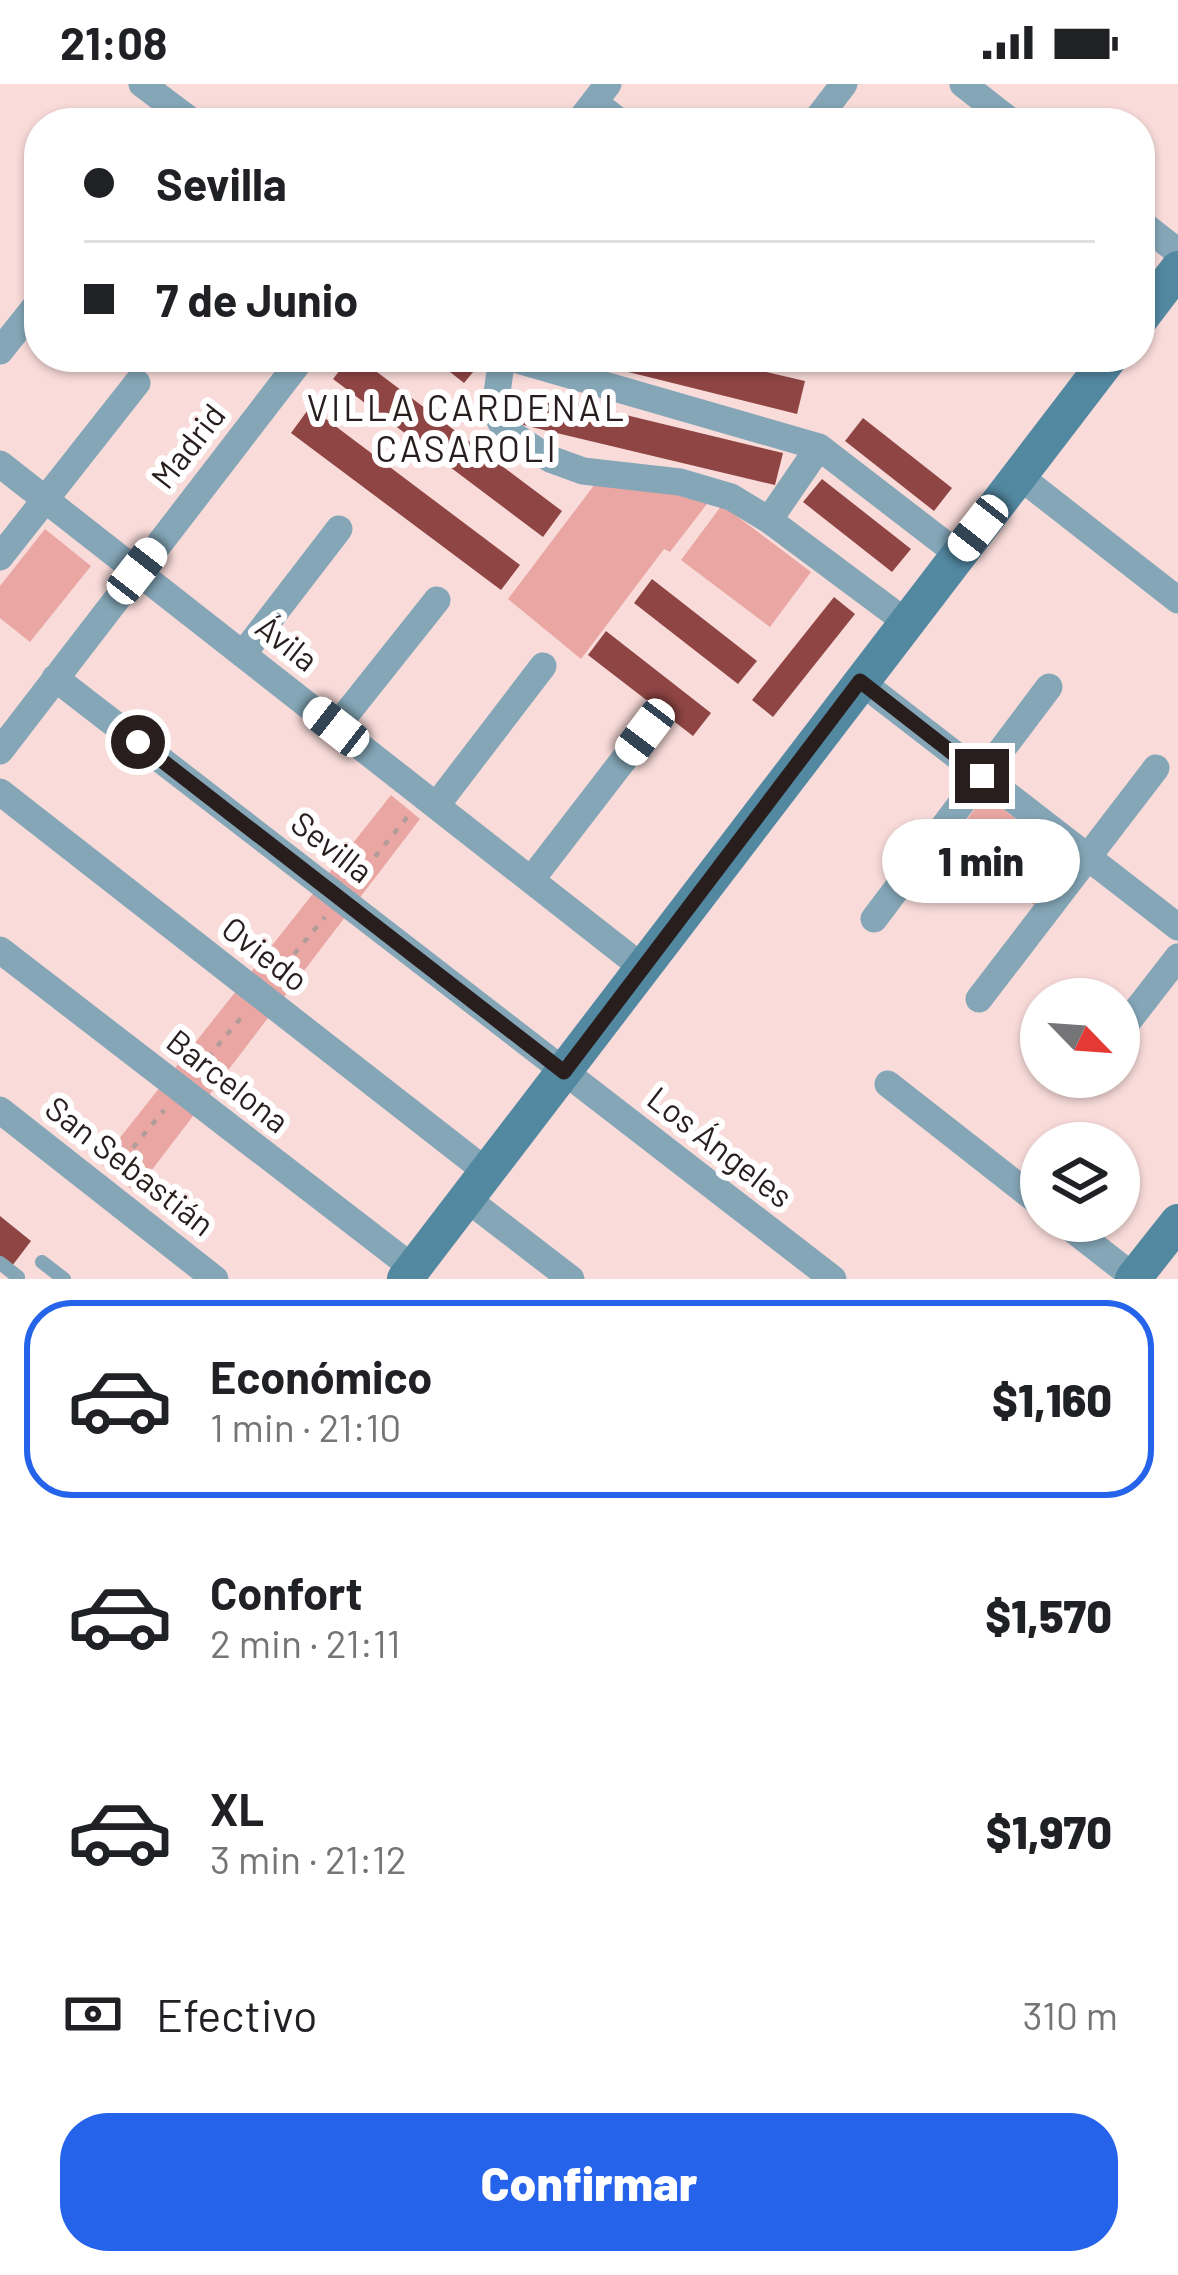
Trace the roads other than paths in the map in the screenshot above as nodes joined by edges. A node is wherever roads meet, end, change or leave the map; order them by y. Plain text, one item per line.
1 (142, 84) edge
2 (844, 84) edge
3 (963, 84) edge
4 (174, 108) edge
5 (826, 108) edge
6 (994, 108) edge
7 (1178, 269) edge
8 (1155, 299) edge
9 (24, 321) edge
10 (0, 351) edge
11 (291, 372) edge
12 (501, 372) edge
13 (556, 372) edge
14 (1099, 372) edge
15 (137, 382) dead end
16 (819, 447) junction
17 (0, 464) edge
18 (1019, 476) junction
19 (45, 500) junction
20 (769, 520) junction
21 (340, 529) dead end
22 (958, 554) junction
23 (0, 557) edge
24 (137, 571) junction
25 (1176, 593) edge
26 (437, 600) dead end
27 (905, 622) junction
28 (244, 654) junction
29 (543, 666) dead end
30 (55, 678) junction
31 (860, 681) junction
32 (1049, 687) dead end
33 (336, 727) junction
34 (645, 732) dead end
35 (0, 751) edge
36 (1156, 768) dead end
37 (982, 776) junction
38 (0, 792) edge
39 (436, 806) junction
40 (1088, 857) junction
41 (532, 880) junction
42 (874, 919) dead end
43 (1178, 927) edge
44 (0, 950) edge
45 (1178, 957) edge
46 (643, 968) junction
47 (979, 999) dead end
48 (1140, 1007) edge
49 (564, 1072) junction
50 (888, 1084) dead end
51 (0, 1111) edge
52 (477, 1185) junction
53 (1020, 1188) edge
54 (1178, 1222) edge
55 (1089, 1242) edge
56 (42, 1262) dead end
57 (0, 1263) edge
58 (409, 1274) edge
59 (18, 1277) edge
60 (1134, 1278) edge
61 (64, 1279) edge
62 (215, 1279) edge
63 (571, 1279) edge
64 (833, 1279) edge

1 - 4 street
2 - 5 street
3 - 6 street
7 - 8 street
9 - 10 street
11 - 24 street, Madrid
12 - 20 street
13 - 16 street
14 - 18 street
15 - 19 street
16 - 20 street
16 - 22 street
17 - 19 street, Ávila
18 - 22 street
18 - 25 street
19 - 23 street
19 - 24 street, Ávila
20 - 27 street
21 - 28 street
22 - 27 street
24 - 28 street, Ávila
24 - 30 street, Madrid
26 - 33 street
27 - 31 street
28 - 33 street, Ávila
29 - 39 street
30 - 35 street, Madrid
30 - 49 street, Sevilla
31 - 37 street
31 - 46 street
32 - 37 street
33 - 39 street, Ávila
34 - 41 street
36 - 40 street
37 - 40 street
37 - 42 street
38 - 52 street, Oviedo
39 - 41 street, Ávila
40 - 43 street
40 - 47 street
41 - 46 street, Ávila
44 - 58 street, Barcelona
45 - 48 street
46 - 49 street
49 - 52 street
49 - 64 street, Los Ángeles
50 - 53 street
51 - 62 street, San Sebastián
52 - 58 street
52 - 63 street, Oviedo
54 - 60 street
55 - 60 street
56 - 61 lane
57 - 59 lane

